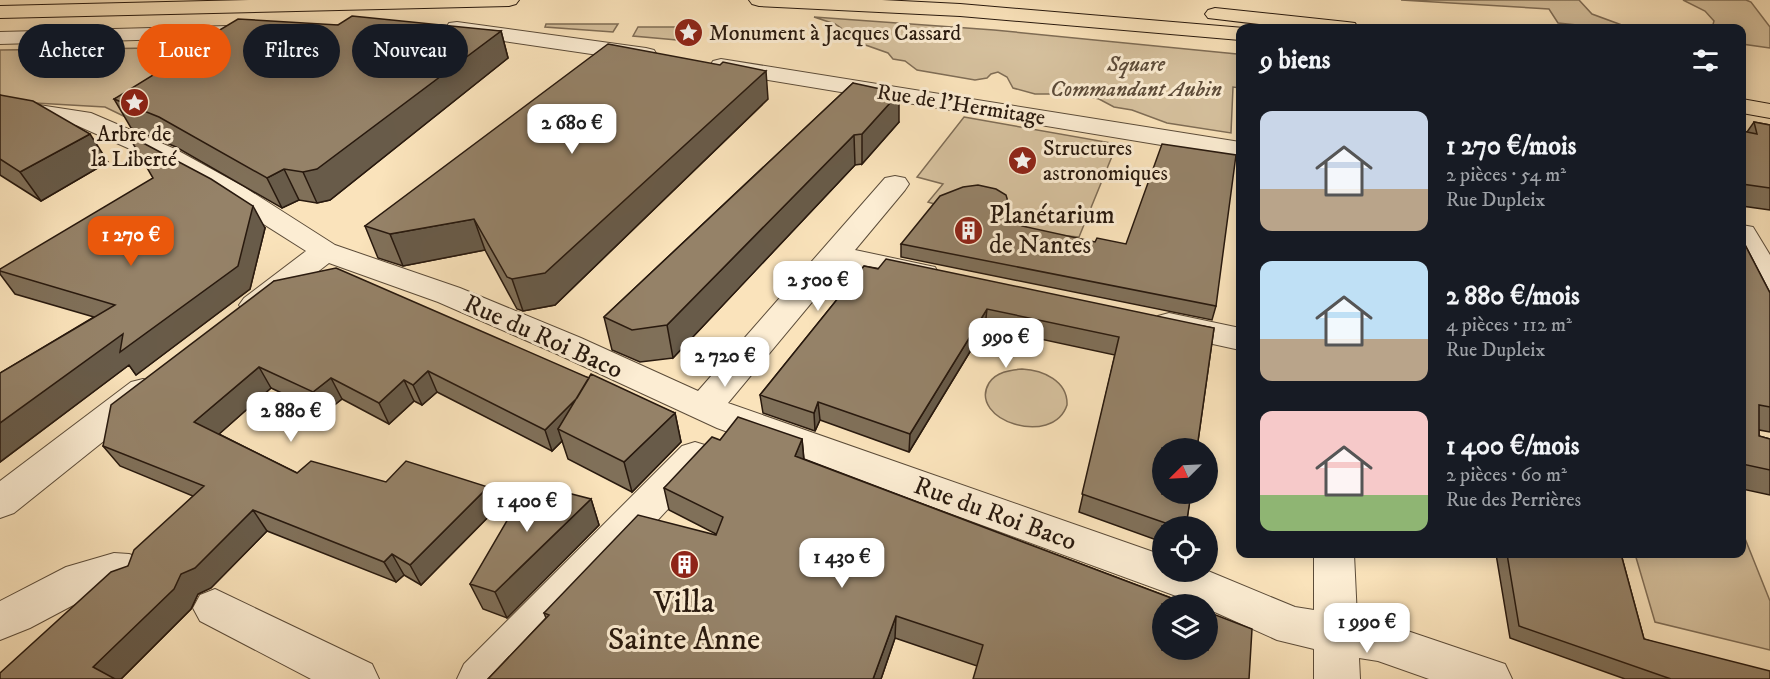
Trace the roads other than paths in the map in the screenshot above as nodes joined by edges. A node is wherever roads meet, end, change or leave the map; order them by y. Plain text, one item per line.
1 (509, 0) edge
2 (759, 0) edge
3 (1055, 0) edge
4 (877, 2) edge
5 (0, 12) edge
6 (1305, 24) edge
7 (468, 29) edge
8 (243, 31) edge
9 (1236, 34) edge
10 (0, 38) edge
11 (667, 58) edge
12 (701, 63) edge
13 (1746, 89) edge
14 (1770, 93) edge
15 (0, 106) edge
16 (1746, 107) edge
17 (1770, 111) edge
18 (1236, 149) edge
19 (895, 184) dead end
20 (1752, 234) edge
21 (325, 251) junction
22 (835, 255) junction
23 (956, 280) edge
24 (1770, 282) edge
25 (1142, 319) edge
26 (232, 323) edge
27 (1236, 338) edge
28 (167, 373) edge
29 (717, 413) junction
30 (0, 502) edge
31 (1334, 558) edge
32 (129, 572) edge
33 (215, 608) dead end
34 (0, 621) edge
35 (1334, 634) junction
36 (356, 679) edge
37 (480, 679) edge
38 (1337, 679) edge
39 (1489, 679) edge

1 - 5 main road
2 - 4 main road
3 - 6 main road
4 - 9 main road
7 - 11 street
8 - 10 street
12 - 18 street, Rue de l'Hermitage
13 - 14 main road
15 - 21 street, Rue du Roi Baco
16 - 17 main road
19 - 22 street
20 - 24 street
21 - 26 street
21 - 29 street, Rue du Roi Baco
22 - 23 street
22 - 29 street
25 - 27 street
28 - 30 street
29 - 35 street, Rue du Roi Baco
29 - 37 street
31 - 35 street
32 - 34 street
33 - 36 street
35 - 38 street
35 - 39 street, Rue du Roi Baco

